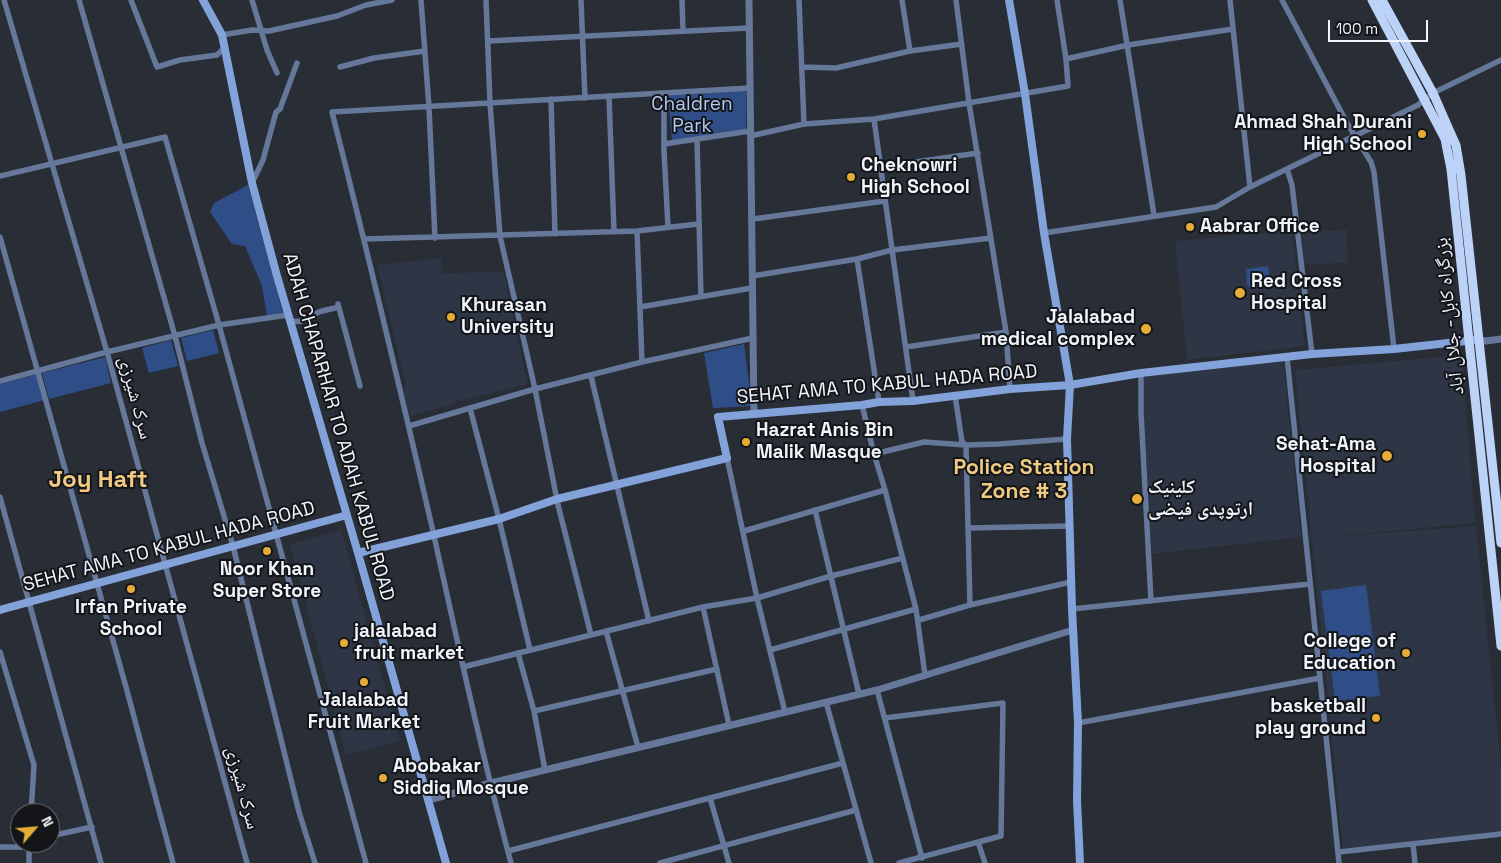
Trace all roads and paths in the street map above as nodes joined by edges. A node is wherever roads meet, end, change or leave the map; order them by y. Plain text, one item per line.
1 (4, 0) edge
2 (79, 0) edge
3 (131, 0) edge
4 (203, 0) edge
5 (252, 0) edge
6 (392, 0) edge
7 (421, 0) edge
8 (486, 0) edge
9 (581, 0) edge
10 (682, 0) edge
11 (749, 0) edge
12 (799, 0) edge
13 (902, 0) edge
14 (956, 0) edge
15 (1009, 0) edge
16 (1057, 0) edge
17 (1120, 0) edge
18 (1230, 0) edge
19 (1282, 0) edge
20 (1372, 0) edge
21 (1382, 0) edge
22 (749, 28) junction
23 (1233, 29) junction
24 (261, 30) junction
25 (682, 31) junction
26 (222, 35) junction
27 (582, 35) junction
28 (488, 41) junction
29 (962, 44) junction
30 (1128, 45) junction
31 (224, 48) junction
32 (425, 51) junction
33 (910, 51) junction
34 (1066, 59) junction
35 (1501, 60) edge
36 (297, 63) dead end
37 (340, 67) dead end
38 (802, 67) junction
39 (277, 72) dead end
40 (750, 88) junction
41 (664, 93) junction
42 (1433, 93) junction
43 (1025, 94) junction
44 (609, 96) junction
45 (585, 98) junction
46 (551, 99) junction
47 (1424, 101) junction
48 (490, 103) junction
49 (969, 103) junction
50 (429, 107) junction
51 (874, 119) junction
52 (804, 124) junction
53 (750, 134) junction
54 (1355, 134) junction
55 (697, 140) junction
56 (664, 144) junction
57 (120, 148) junction
58 (978, 153) junction
59 (53, 164) junction
60 (880, 167) junction
61 (1287, 169) junction
62 (0, 176) edge
63 (252, 183) junction
64 (1250, 187) junction
65 (885, 201) junction
66 (1154, 215) junction
67 (753, 219) junction
68 (698, 224) junction
69 (668, 228) junction
70 (637, 231) junction
71 (614, 232) junction
72 (1044, 233) junction
73 (555, 234) junction
74 (500, 236) junction
75 (0, 237) edge
76 (435, 238) junction
77 (991, 238) junction
78 (364, 239) junction
79 (892, 250) junction
80 (857, 259) junction
81 (752, 276) junction
82 (752, 288) junction
83 (701, 297) junction
84 (640, 307) junction
85 (288, 318) junction
86 (219, 325) junction
87 (1006, 332) junction
88 (175, 336) junction
89 (754, 338) junction
90 (1501, 339) edge
91 (1469, 340) junction
92 (1479, 340) junction
93 (906, 347) junction
94 (1394, 349) junction
95 (107, 352) junction
96 (1312, 354) junction
97 (1287, 357) junction
98 (642, 362) junction
99 (37, 372) junction
100 (1141, 373) junction
101 (590, 376) junction
102 (0, 381) edge
103 (1070, 385) junction
104 (360, 386) dead end
105 (535, 389) junction
106 (1010, 389) junction
107 (955, 395) junction
108 (913, 401) junction
109 (879, 402) junction
110 (862, 405) junction
111 (470, 408) junction
112 (754, 412) junction
113 (408, 426) junction
114 (1067, 439) junction
115 (966, 445) junction
116 (874, 454) junction
117 (727, 458) junction
118 (616, 485) junction
119 (885, 490) junction
120 (0, 497) edge
121 (557, 499) junction
122 (815, 510) junction
123 (346, 515) junction
124 (500, 519) junction
125 (1069, 526) junction
126 (968, 528) junction
127 (744, 531) junction
128 (433, 534) junction
129 (276, 535) junction
130 (1501, 543) edge
131 (233, 546) junction
132 (358, 553) junction
133 (903, 558) junction
134 (165, 564) junction
135 (831, 576) junction
136 (1071, 582) junction
137 (97, 584) junction
138 (1310, 584) junction
139 (757, 598) junction
140 (1151, 601) junction
141 (29, 602) junction
142 (970, 605) junction
143 (703, 607) junction
144 (1072, 609) junction
145 (0, 610) edge
146 (916, 610) junction
147 (919, 620) junction
148 (649, 621) junction
149 (844, 629) junction
150 (1073, 630) junction
151 (606, 631) junction
152 (591, 635) junction
153 (1501, 645) edge
154 (530, 650) junction
155 (770, 650) junction
156 (0, 652) edge
157 (518, 653) junction
158 (463, 667) junction
159 (717, 669) junction
160 (925, 675) junction
161 (1320, 678) junction
162 (623, 690) junction
163 (877, 690) junction
164 (859, 694) junction
165 (826, 702) junction
166 (534, 711) junction
167 (785, 712) junction
168 (885, 718) junction
169 (1078, 723) junction
170 (729, 725) junction
171 (638, 747) junction
172 (843, 763) junction
173 (545, 770) junction
174 (491, 783) junction
175 (710, 798) junction
176 (429, 800) junction
177 (32, 803) edge
178 (856, 810) junction
179 (92, 827) junction
180 (60, 834) edge
181 (1501, 834) edge
182 (978, 842) junction
183 (1413, 844) junction
184 (724, 846) junction
185 (508, 851) junction
186 (1339, 852) junction
187 (922, 858) junction
188 (101, 863) edge
189 (173, 863) edge
190 (247, 863) edge
191 (314, 863) edge
192 (366, 863) edge
193 (446, 863) edge
194 (511, 863) edge
195 (660, 863) edge
196 (729, 863) edge
197 (871, 863) edge
198 (899, 863) edge
199 (986, 863) edge
200 (1080, 863) edge
201 (1340, 863) edge
202 (1415, 863) edge

1 - 59 street, سرک شیرزی
2 - 57 street
3 - 31 street
4 - 26 main road, ADAH CHAPARHAR TO ADAH KABUL ROAD
5 - 24 street
6 - 24 street
7 - 32 street
8 - 28 street
9 - 27 street
10 - 25 street
11 - 22 street
12 - 38 street
13 - 33 street
14 - 29 street
15 - 43 main road
16 - 34 street
17 - 30 street
18 - 23 street
19 - 54 street
20 - 47 highway, بزرگراه کابل- جلال آباد
21 - 42 highway, بزرگراه کابل- جلال آباد
22 - 25 street
22 - 40 street
23 - 30 street
23 - 64 street
24 - 26 street
24 - 39 street
25 - 27 street
26 - 31 main road, ADAH CHAPARHAR TO ADAH KABUL ROAD
27 - 28 street
27 - 45 street
28 - 48 street
29 - 33 street
29 - 49 street
30 - 34 street
30 - 66 street
31 - 63 main road, ADAH CHAPARHAR TO ADAH KABUL ROAD
32 - 37 street
32 - 50 street
33 - 38 street
34 - 43 street
35 - 42 street
36 - 63 street
38 - 52 street
40 - 41 street
40 - 53 street
41 - 44 street
41 - 56 street
42 - 47 street
42 - 92 highway, بزرگراه کابل- جلال آباد
43 - 49 street
43 - 72 main road
44 - 45 street
44 - 71 street
45 - 46 street
46 - 48 street
46 - 73 street
47 - 54 street
47 - 91 highway, بزرگراه کابل- جلال آباد
48 - 50 street
48 - 74 street
49 - 51 street
49 - 58 street
50 - 76 street
50 - 78 street
51 - 52 street
51 - 60 street
52 - 53 street
53 - 55 street
53 - 67 street
54 - 61 street
54 - 94 street
55 - 56 street
55 - 68 street
56 - 69 street
57 - 59 street
57 - 86 street
57 - 88 street
58 - 60 street
58 - 77 street
59 - 62 street
59 - 95 street, سرک شیرزی
60 - 65 street
61 - 64 street
61 - 96 street
63 - 85 main road, ADAH CHAPARHAR TO ADAH KABUL ROAD
64 - 66 street
65 - 67 street
65 - 79 street
66 - 72 street
67 - 81 street
68 - 69 street
68 - 83 street
69 - 70 street
70 - 71 street
70 - 84 street
71 - 73 street
72 - 103 main road
73 - 74 street
74 - 76 street
74 - 105 street
75 - 99 street
76 - 78 street
77 - 79 street
77 - 87 street
78 - 113 street
79 - 80 street
79 - 93 street
80 - 81 street
80 - 109 street
81 - 82 street
82 - 83 street
82 - 89 street
83 - 84 street
84 - 98 street
85 - 86 street
85 - 104 street
85 - 123 main road, ADAH CHAPARHAR TO ADAH KABUL ROAD
86 - 88 street
86 - 129 street
87 - 93 street
87 - 106 street
88 - 95 street
88 - 131 street
89 - 98 street
89 - 112 street
90 - 92 street
91 - 92 main road, SEHAT AMA TO KABUL HADA ROAD
91 - 94 main road, SEHAT AMA TO KABUL HADA ROAD
91 - 153 highway, بزرگراه کابل- جلال آباد
92 - 130 highway, بزرگراه کابل- جلال آباد
93 - 108 street
94 - 96 main road, SEHAT AMA TO KABUL HADA ROAD
95 - 99 street
95 - 134 street, سرک شیرزی
96 - 97 main road, SEHAT AMA TO KABUL HADA ROAD
97 - 100 main road, SEHAT AMA TO KABUL HADA ROAD
97 - 138 street
98 - 101 street
99 - 102 street
99 - 137 street
100 - 103 main road, SEHAT AMA TO KABUL HADA ROAD
100 - 140 street
101 - 105 street
101 - 118 street
103 - 106 main road, SEHAT AMA TO KABUL HADA ROAD
103 - 114 main road
105 - 111 street
105 - 121 street
106 - 107 main road, SEHAT AMA TO KABUL HADA ROAD
107 - 108 main road, SEHAT AMA TO KABUL HADA ROAD
107 - 115 street
108 - 109 main road, SEHAT AMA TO KABUL HADA ROAD
109 - 110 main road, SEHAT AMA TO KABUL HADA ROAD
110 - 112 main road, SEHAT AMA TO KABUL HADA ROAD
110 - 116 street
111 - 113 street
111 - 124 street
112 - 117 main road, SEHAT AMA TO KABUL HADA ROAD
113 - 128 street
114 - 115 street
114 - 125 main road
115 - 116 street
115 - 126 street
116 - 119 street
117 - 118 main road
117 - 127 street
118 - 121 main road
118 - 148 street
119 - 122 street
119 - 133 street
120 - 141 street
121 - 124 main road
121 - 152 street
122 - 127 street
122 - 135 street
123 - 129 main road, SEHAT AMA TO KABUL HADA ROAD
123 - 132 main road, ADAH CHAPARHAR TO ADAH KABUL ROAD
124 - 128 main road
124 - 154 street
125 - 126 street
125 - 136 main road
126 - 142 street
127 - 139 street
128 - 132 main road
128 - 158 street
129 - 131 main road, SEHAT AMA TO KABUL HADA ROAD
129 - 192 street
131 - 134 main road, SEHAT AMA TO KABUL HADA ROAD
131 - 191 street
132 - 176 main road, ADAH CHAPARHAR TO ADAH KABUL ROAD
133 - 135 street
133 - 146 street
134 - 137 main road, SEHAT AMA TO KABUL HADA ROAD
134 - 190 street, سرک شیرزی
135 - 139 street
135 - 149 street
136 - 142 street
136 - 144 main road
137 - 141 main road, SEHAT AMA TO KABUL HADA ROAD
137 - 189 street
138 - 140 street
138 - 161 street
139 - 143 street
139 - 155 street
140 - 144 street
141 - 145 main road, SEHAT AMA TO KABUL HADA ROAD
141 - 179 street
142 - 147 street
143 - 148 street
143 - 159 street
144 - 150 main road
146 - 147 street
146 - 149 street
147 - 160 street
148 - 151 street
149 - 155 street
149 - 164 street
150 - 160 street
150 - 169 main road
151 - 152 street
151 - 162 street
152 - 154 street
154 - 157 street
155 - 167 street
156 - 177 street
157 - 158 street
157 - 166 street
158 - 174 street
159 - 162 street
159 - 170 street
160 - 163 street
161 - 169 street
161 - 186 street
162 - 166 street
162 - 171 street
163 - 164 street
163 - 168 street
164 - 165 street
165 - 167 street
165 - 172 street
166 - 173 street
167 - 170 street
168 - 182 street
168 - 187 street
169 - 200 main road
170 - 171 street
171 - 173 street
172 - 175 street
172 - 178 street
173 - 174 street
174 - 176 street
174 - 185 street
175 - 184 street
175 - 185 street
176 - 193 main road, ADAH CHAPARHAR TO ADAH KABUL ROAD
178 - 184 street
178 - 197 street
179 - 180 street
179 - 188 street
181 - 183 street
182 - 187 street
182 - 199 street
183 - 186 street
183 - 202 street
184 - 195 street
184 - 196 street
185 - 194 street
186 - 201 street
187 - 198 street

